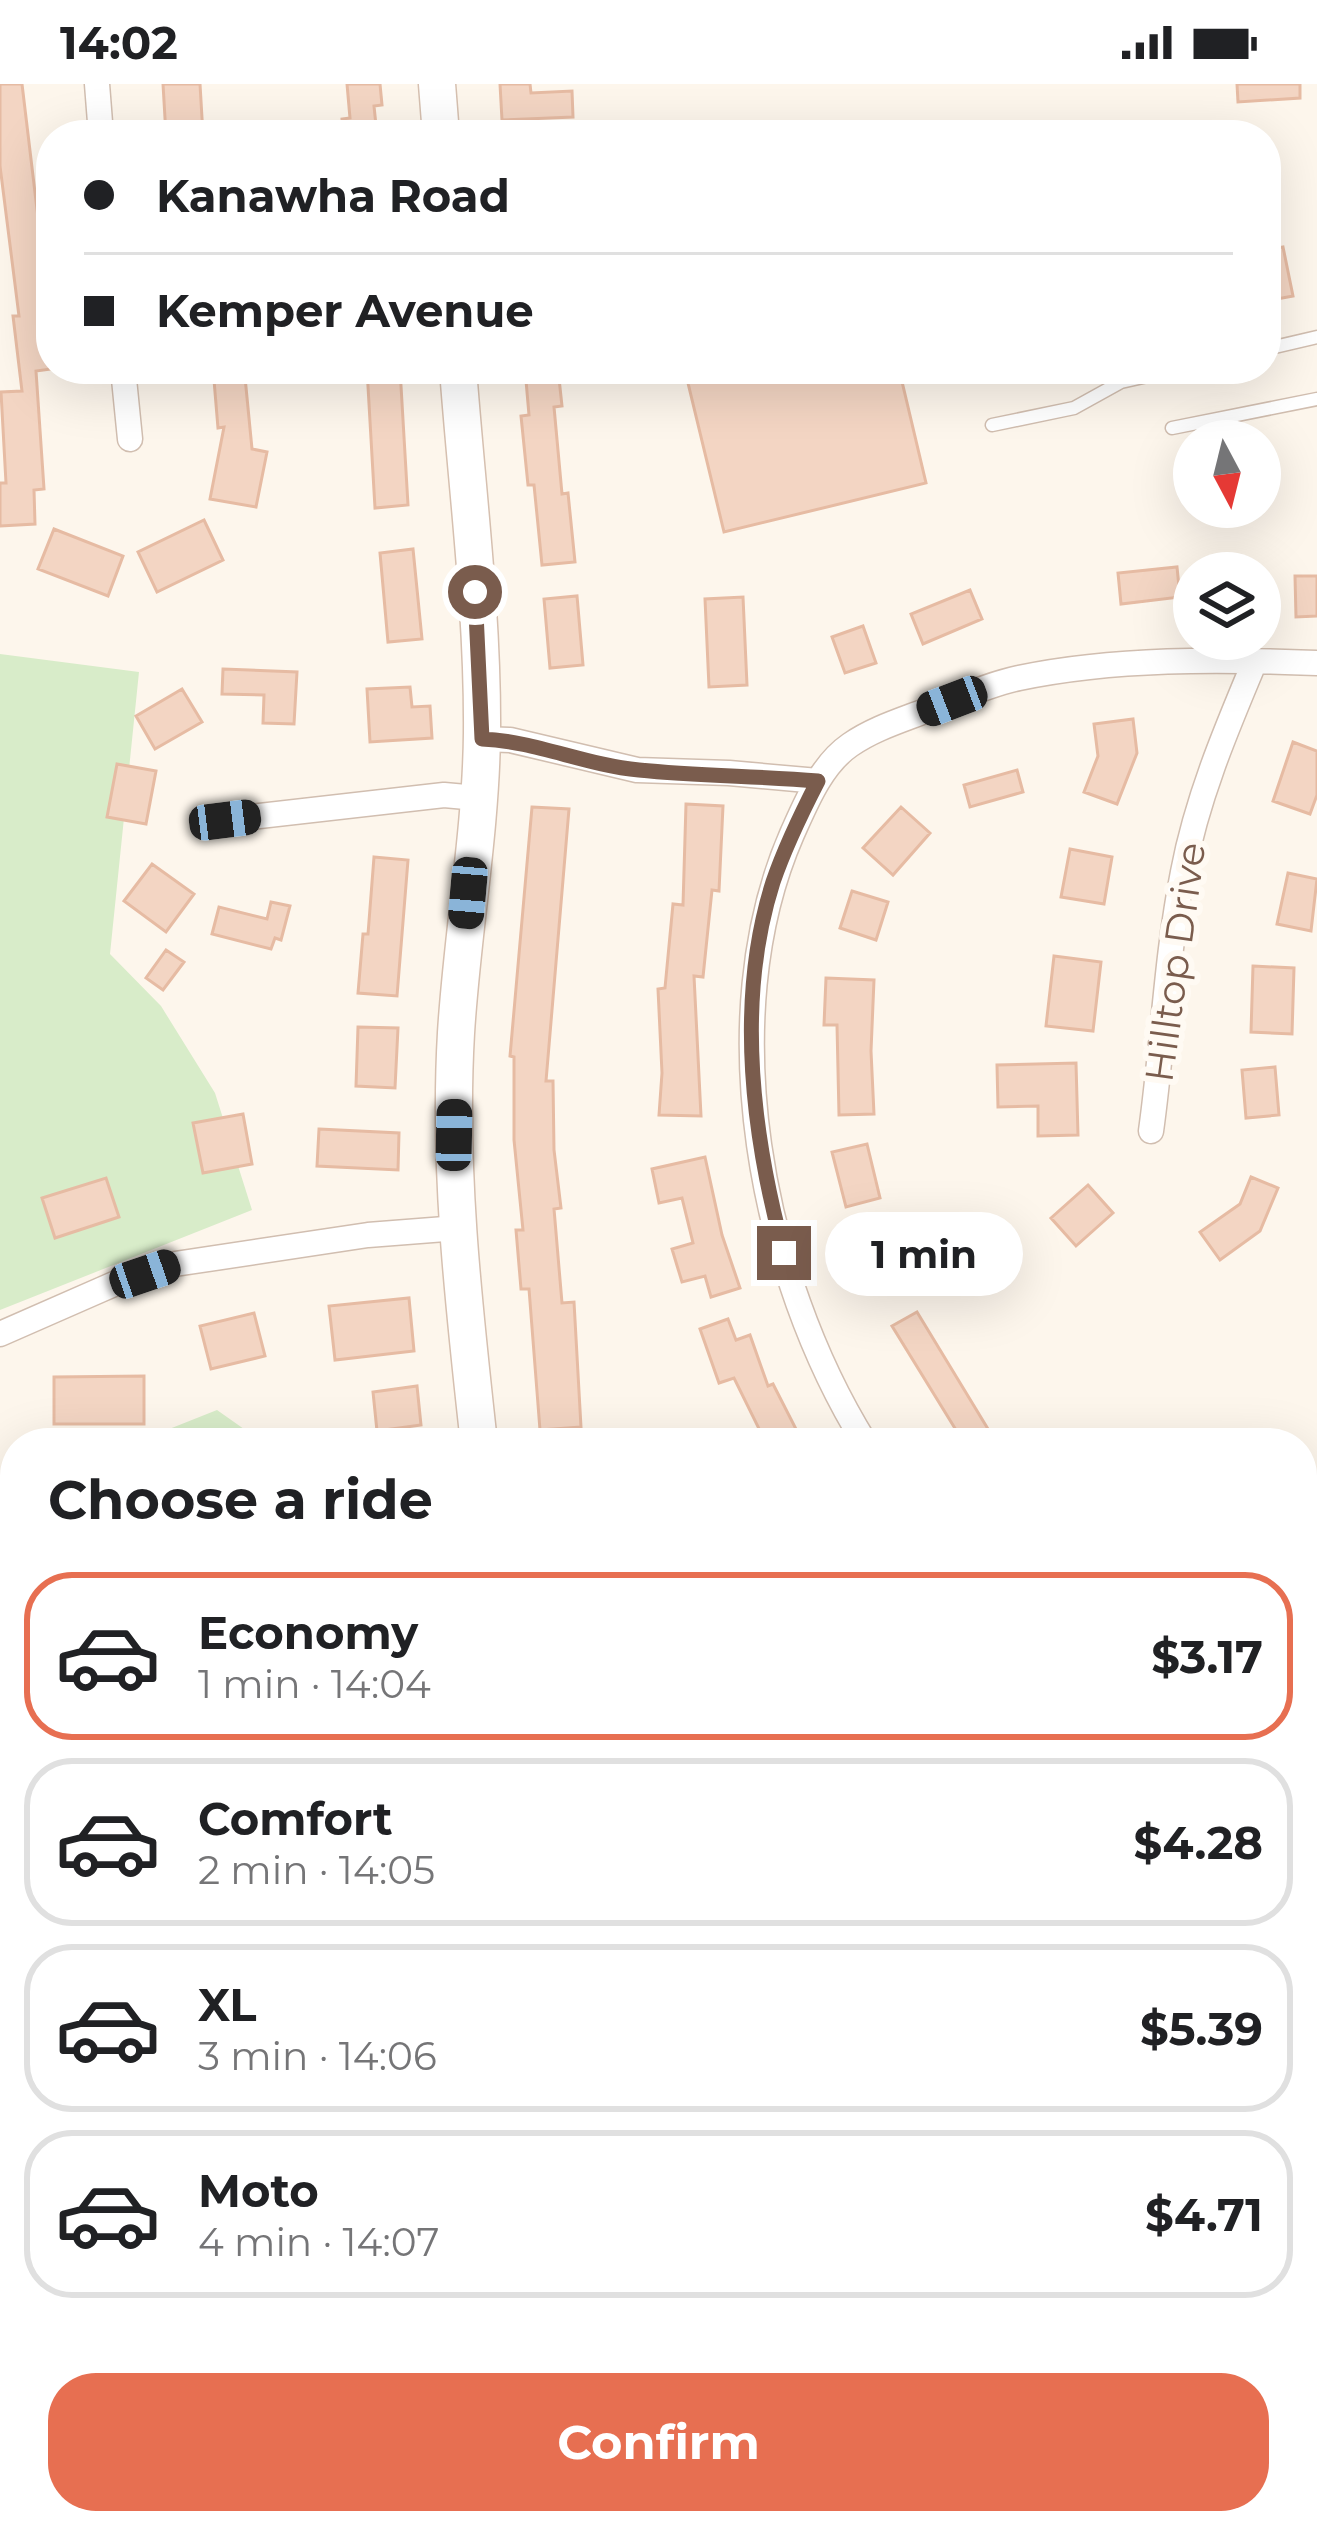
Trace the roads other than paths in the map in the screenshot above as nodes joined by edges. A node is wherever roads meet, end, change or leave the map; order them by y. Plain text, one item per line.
1 (97, 84) edge
2 (437, 84) edge
3 (100, 120) edge
4 (440, 120) edge
5 (1317, 337) edge
6 (1281, 345) edge
7 (124, 384) edge
8 (459, 384) edge
9 (1117, 384) edge
10 (1317, 399) edge
11 (992, 425) dead end
12 (1172, 428) dead end
13 (130, 439) dead end
14 (1255, 661) junction
15 (1317, 663) edge
16 (482, 739) junction
17 (818, 781) junction
18 (477, 798) junction
19 (225, 820) dead end
20 (1150, 1131) dead end
21 (458, 1228) junction
22 (0, 1334) edge
23 (478, 1428) edge
24 (857, 1428) edge

1 - 3 street
2 - 4 street
5 - 6 lane
7 - 13 street
8 - 16 street
9 - 11 lane
10 - 12 lane
14 - 15 street
14 - 17 street
14 - 20 street, Hilltop Drive
16 - 17 street
16 - 18 street
17 - 24 street
18 - 19 street
18 - 21 street
21 - 22 street
21 - 23 street

